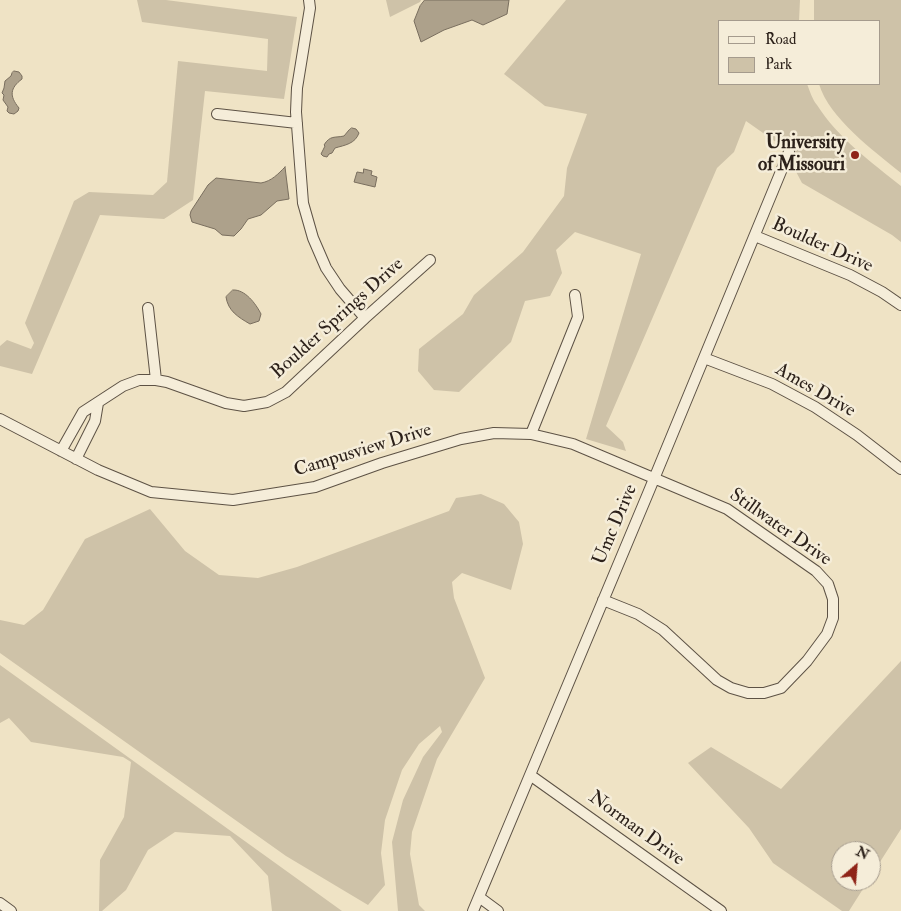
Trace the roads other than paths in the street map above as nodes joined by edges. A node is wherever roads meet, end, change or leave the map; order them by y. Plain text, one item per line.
1 (309, 0) edge
2 (217, 114) dead end
3 (297, 123) junction
4 (789, 152) dead end
5 (755, 236) junction
6 (430, 260) dead end
7 (575, 296) dead end
8 (901, 305) edge
9 (148, 308) dead end
10 (365, 318) junction
11 (704, 358) junction
12 (156, 380) junction
13 (98, 403) junction
14 (0, 419) edge
15 (530, 434) junction
16 (61, 451) junction
17 (76, 459) junction
18 (901, 469) edge
19 (655, 478) junction
20 (603, 600) junction
21 (530, 775) junction
22 (479, 897) junction
23 (0, 903) edge
24 (11, 911) edge
25 (473, 911) edge
26 (498, 911) edge
27 (721, 911) edge

1 - 3 street
2 - 3 street
3 - 10 street
4 - 5 street, Umc Drive
5 - 8 street, Boulder Drive
5 - 11 street, Umc Drive
6 - 10 street, Boulder Springs Drive
7 - 15 street
9 - 12 street
10 - 12 street, Boulder Springs Drive
11 - 18 street, Ames Drive
11 - 19 street, Umc Drive
12 - 13 street, Boulder Springs Drive
13 - 16 street, Boulder Springs Drive
13 - 17 street
14 - 16 street, Campusview Drive
15 - 17 street, Campusview Drive
15 - 19 street, Campusview Drive
16 - 17 street, Campusview Drive
19 - 20 street, Umc Drive
19 - 20 street, Stillwater Drive
20 - 21 street, Umc Drive
21 - 22 street, Umc Drive
21 - 27 street, Norman Drive
22 - 25 street, Umc Drive
22 - 26 street
23 - 24 street

